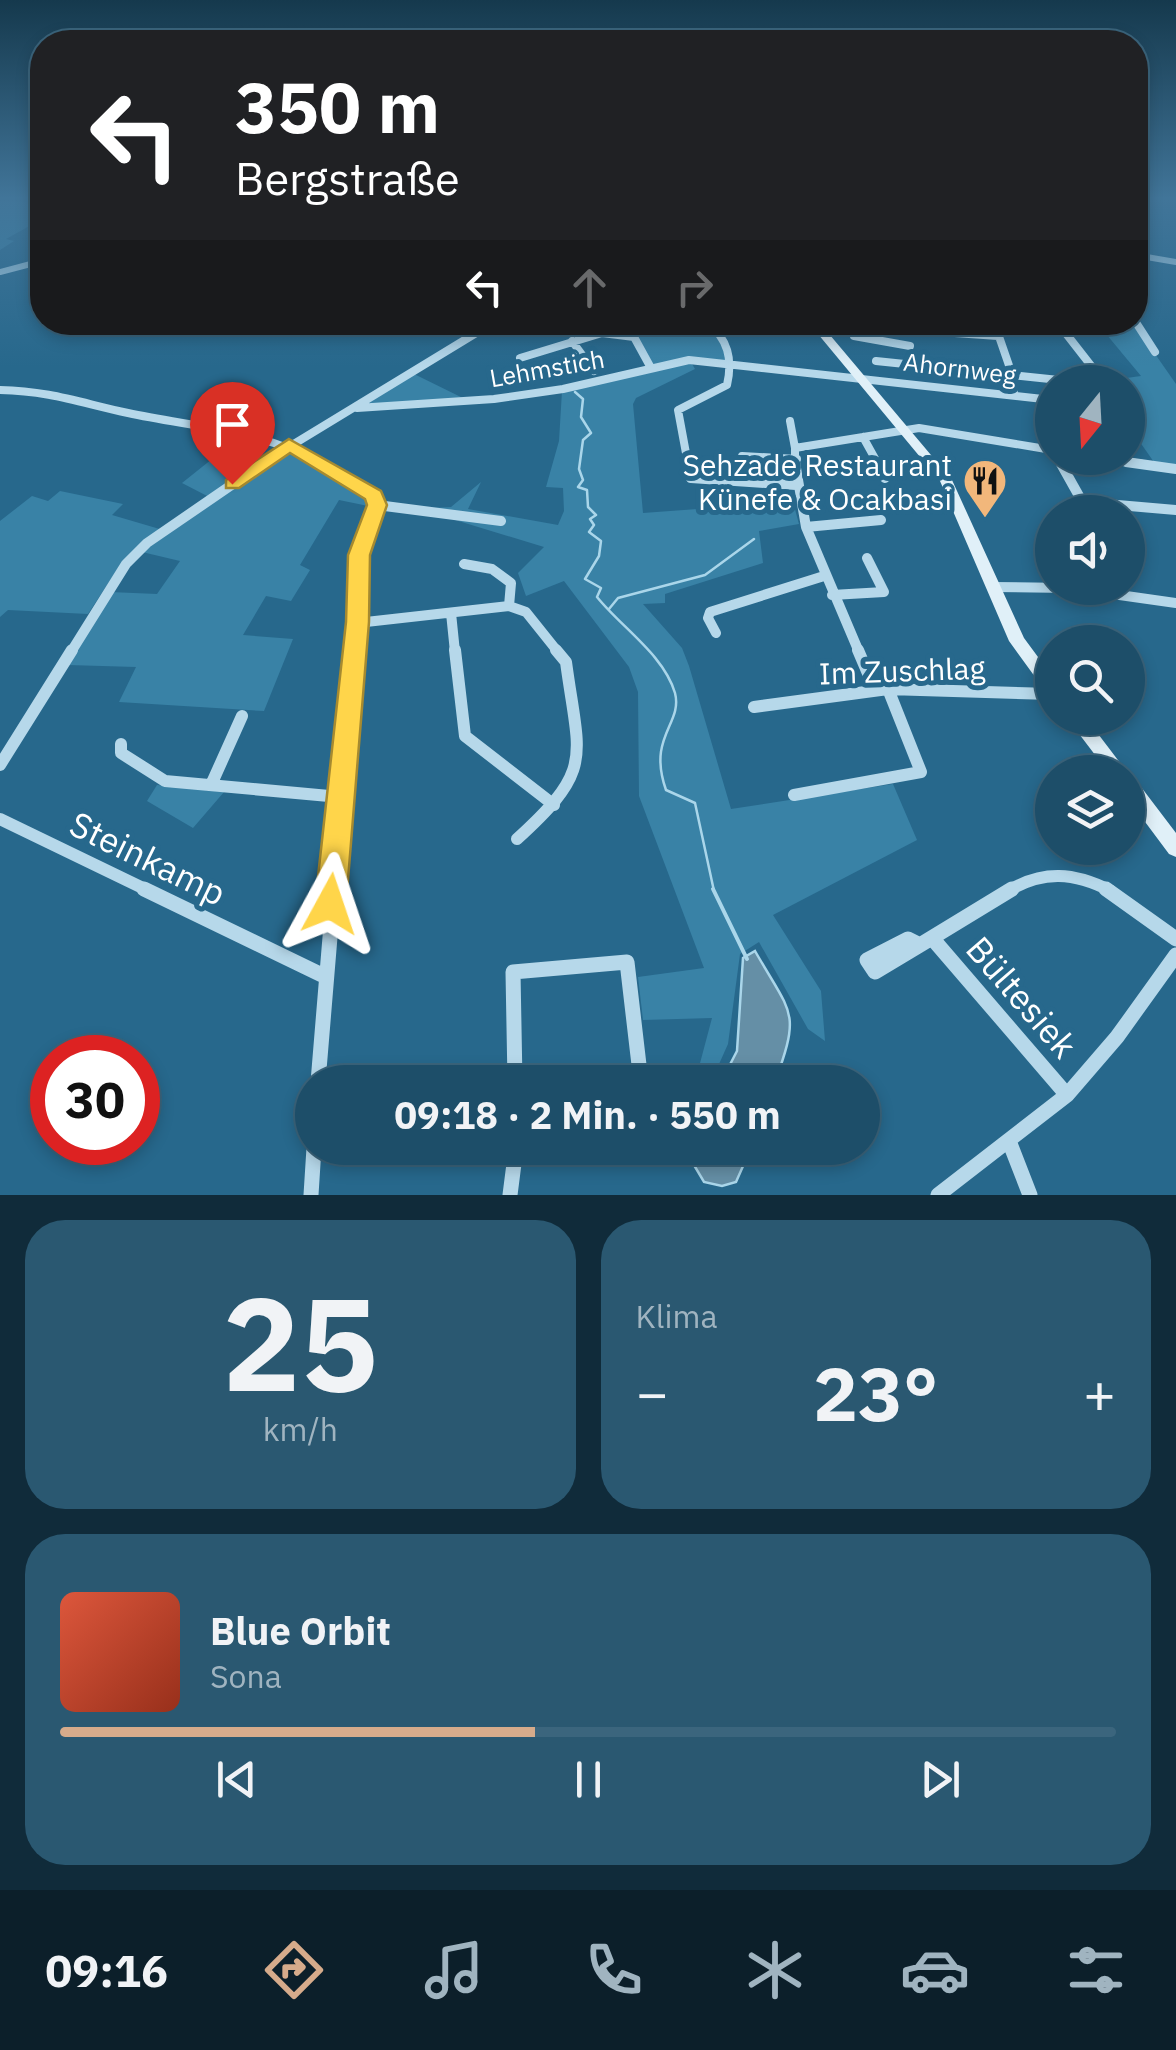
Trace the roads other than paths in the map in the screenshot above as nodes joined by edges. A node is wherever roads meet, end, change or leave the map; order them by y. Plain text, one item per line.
1 (1148, 257) edge
2 (1176, 262) edge
3 (30, 263) edge
4 (0, 272) edge
5 (473, 335) edge
6 (594, 335) edge
7 (628, 335) edge
8 (723, 335) edge
9 (824, 335) edge
10 (911, 335) edge
11 (984, 335) edge
12 (1067, 335) edge
13 (1144, 335) edge
14 (854, 336) dead end
15 (998, 336) joint
16 (572, 341) junction
17 (910, 346) junction
18 (1155, 352) dead end
19 (520, 358) dead end
20 (876, 361) dead end
21 (912, 362) junction
22 (733, 365) junction
23 (1091, 365) edge
24 (651, 368) junction
25 (594, 371) dead end
26 (1013, 377) junction
27 (862, 378) junction
28 (1035, 379) edge
29 (0, 390) edge
30 (1014, 395) junction
31 (1035, 398) edge
32 (357, 408) junction
33 (790, 421) dead end
34 (904, 429) junction
35 (862, 437) junction
36 (289, 445) junction
37 (1035, 448) edge
38 (796, 453) junction
39 (742, 456) dead end
40 (1145, 465) edge
41 (1176, 470) edge
42 (885, 478) dead end
43 (796, 484) junction
44 (377, 505) junction
45 (1145, 507) edge
46 (1176, 510) edge
47 (880, 520) dead end
48 (502, 521) dead end
49 (806, 527) junction
50 (867, 558) dead end
51 (464, 564) dead end
52 (824, 576) junction
53 (992, 586) junction
54 (1035, 588) edge
55 (832, 595) junction
56 (1145, 597) edge
57 (1176, 603) edge
58 (510, 606) junction
59 (451, 613) junction
60 (357, 622) junction
61 (716, 634) dead end
62 (1035, 666) edge
63 (881, 690) junction
64 (1035, 690) edge
65 (754, 708) dead end
66 (242, 716) dead end
67 (1089, 735) edge
68 (121, 744) dead end
69 (1105, 755) edge
70 (0, 764) edge
71 (210, 785) junction
72 (794, 794) dead end
73 (340, 797) junction
74 (554, 805) junction
75 (1145, 807) edge
76 (0, 819) edge
77 (517, 839) dead end
78 (1176, 848) edge
79 (1176, 938) edge
80 (1176, 955) edge
81 (324, 976) junction
82 (319, 1065) edge
83 (515, 1065) edge
84 (639, 1065) edge
85 (1067, 1094) junction
86 (1009, 1141) junction
87 (313, 1165) edge
88 (514, 1165) edge
89 (312, 1195) edge
90 (510, 1195) edge
91 (938, 1195) edge
92 (1030, 1195) edge

1 - 2 street
3 - 4 street
5 - 32 street
6 - 16 street
7 - 24 street
8 - 22 street
9 - 27 main road
10 - 17 street
11 - 15 street
12 - 23 street
13 - 18 street
14 - 17 street
15 - 26 street
16 - 19 street
16 - 25 street
17 - 21 street
20 - 21 street
21 - 26 street
22 - 24 street, Lehmstich
22 - 27 street, Lehmstich
22 - 43 street
24 - 32 street, Lehmstich
26 - 28 street
26 - 30 street
27 - 30 street, Ahornweg
27 - 34 main road
29 - 36 street
30 - 31 street, Ahornweg
32 - 36 street
33 - 38 street
34 - 35 street
34 - 37 street
34 - 53 main road
35 - 38 street
35 - 42 street
36 - 44 street
36 - 70 street
38 - 39 street
38 - 43 street
40 - 41 street
43 - 49 street
44 - 48 street
44 - 60 street
45 - 46 street
47 - 49 street
49 - 52 street
50 - 55 street
51 - 58 street
52 - 55 street
52 - 61 street
53 - 54 street
53 - 62 main road
55 - 63 street
56 - 57 street
58 - 59 street
58 - 74 street
59 - 60 street
59 - 74 street
60 - 73 street
63 - 64 street, Im Zuschlag
63 - 65 street, Im Zuschlag
63 - 72 street
66 - 71 street
67 - 69 main road
68 - 71 street
71 - 73 street
73 - 81 street
74 - 77 street
75 - 78 main road
76 - 81 street, Steinkamp
79 - 85 street, Bültesiek
80 - 85 street
81 - 82 street
83 - 84 street
85 - 86 street
86 - 91 street
86 - 92 street
87 - 89 street
88 - 90 street

